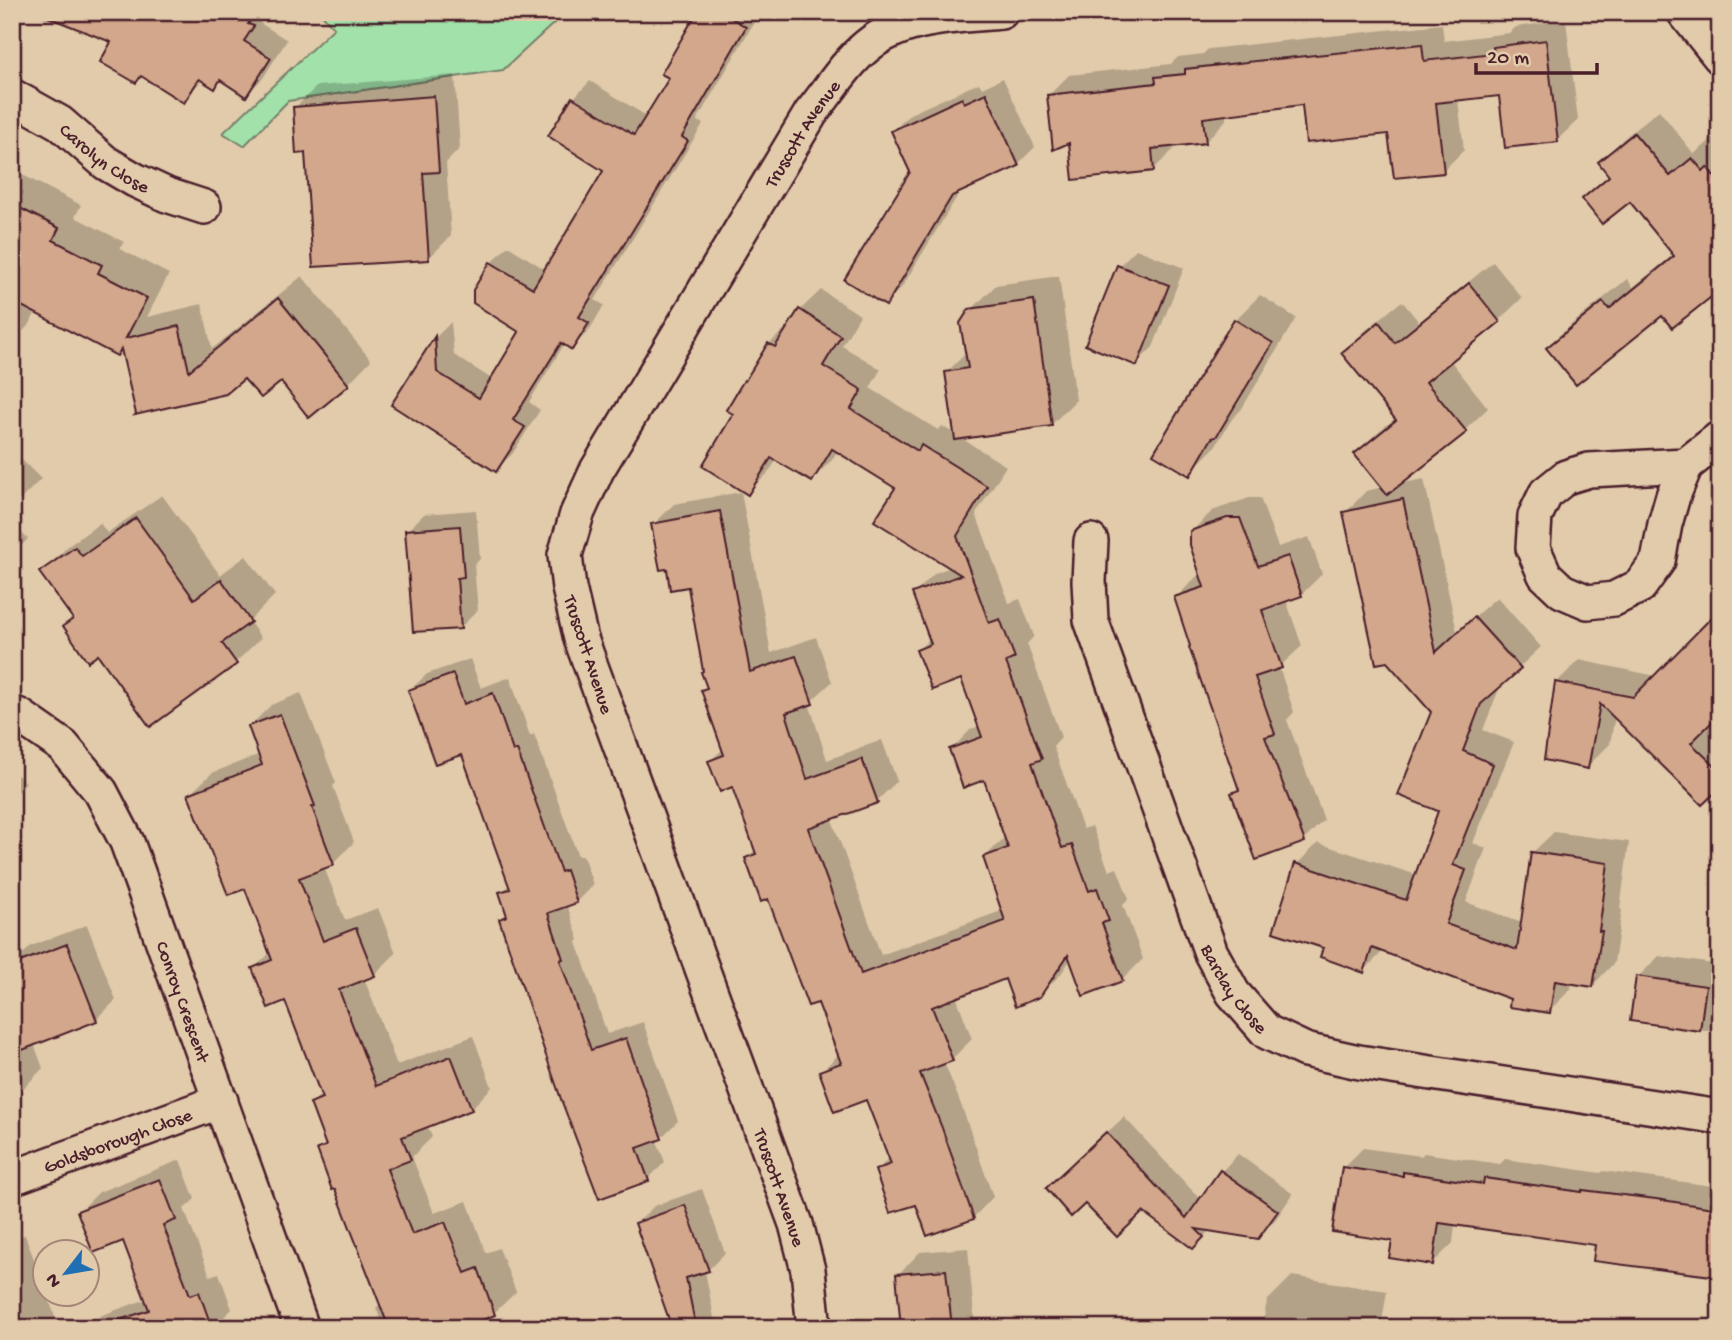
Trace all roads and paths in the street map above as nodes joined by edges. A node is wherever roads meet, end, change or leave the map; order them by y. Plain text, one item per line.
1 (1002, 12) edge
2 (1684, 12) edge
3 (1720, 57) edge
4 (12, 96) edge
5 (204, 207) dead end
6 (1720, 438) edge
7 (1686, 465) junction
8 (1091, 541) dead end
9 (12, 713) edge
10 (221, 1101) junction
11 (1720, 1117) edge
12 (12, 1178) edge
13 (302, 1328) edge
14 (814, 1328) edge

1 - 14 street, Truscott Avenue
2 - 3 street
4 - 5 street, Carolyn Close
6 - 7 street
7 - 7 street
8 - 11 street, Barclay Close
9 - 10 street, Conroy Crescent
10 - 12 street, Goldsborough Close
10 - 13 street, Conroy Crescent

